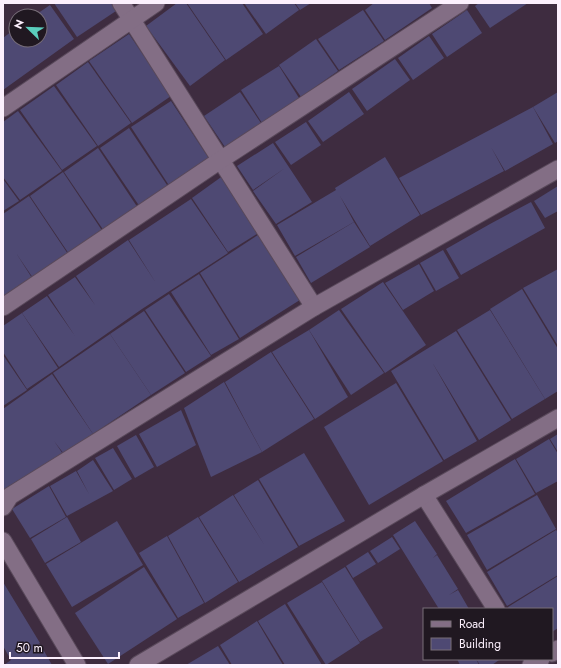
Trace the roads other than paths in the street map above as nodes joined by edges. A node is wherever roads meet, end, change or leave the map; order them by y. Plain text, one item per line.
1 (121, 3) edge
2 (156, 3) edge
3 (460, 3) edge
4 (131, 19) junction
5 (3, 108) edge
6 (222, 160) junction
7 (558, 169) edge
8 (3, 307) edge
9 (314, 307) junction
10 (558, 418) edge
11 (424, 495) junction
12 (3, 507) edge
13 (3, 541) edge
14 (495, 608) edge
15 (77, 665) edge
16 (138, 665) edge

1 - 4 street
2 - 4 street
3 - 6 street
4 - 5 street
4 - 6 street
6 - 8 street
6 - 9 street
7 - 9 street
9 - 12 street
10 - 11 street
11 - 14 street
11 - 16 street
13 - 15 street

